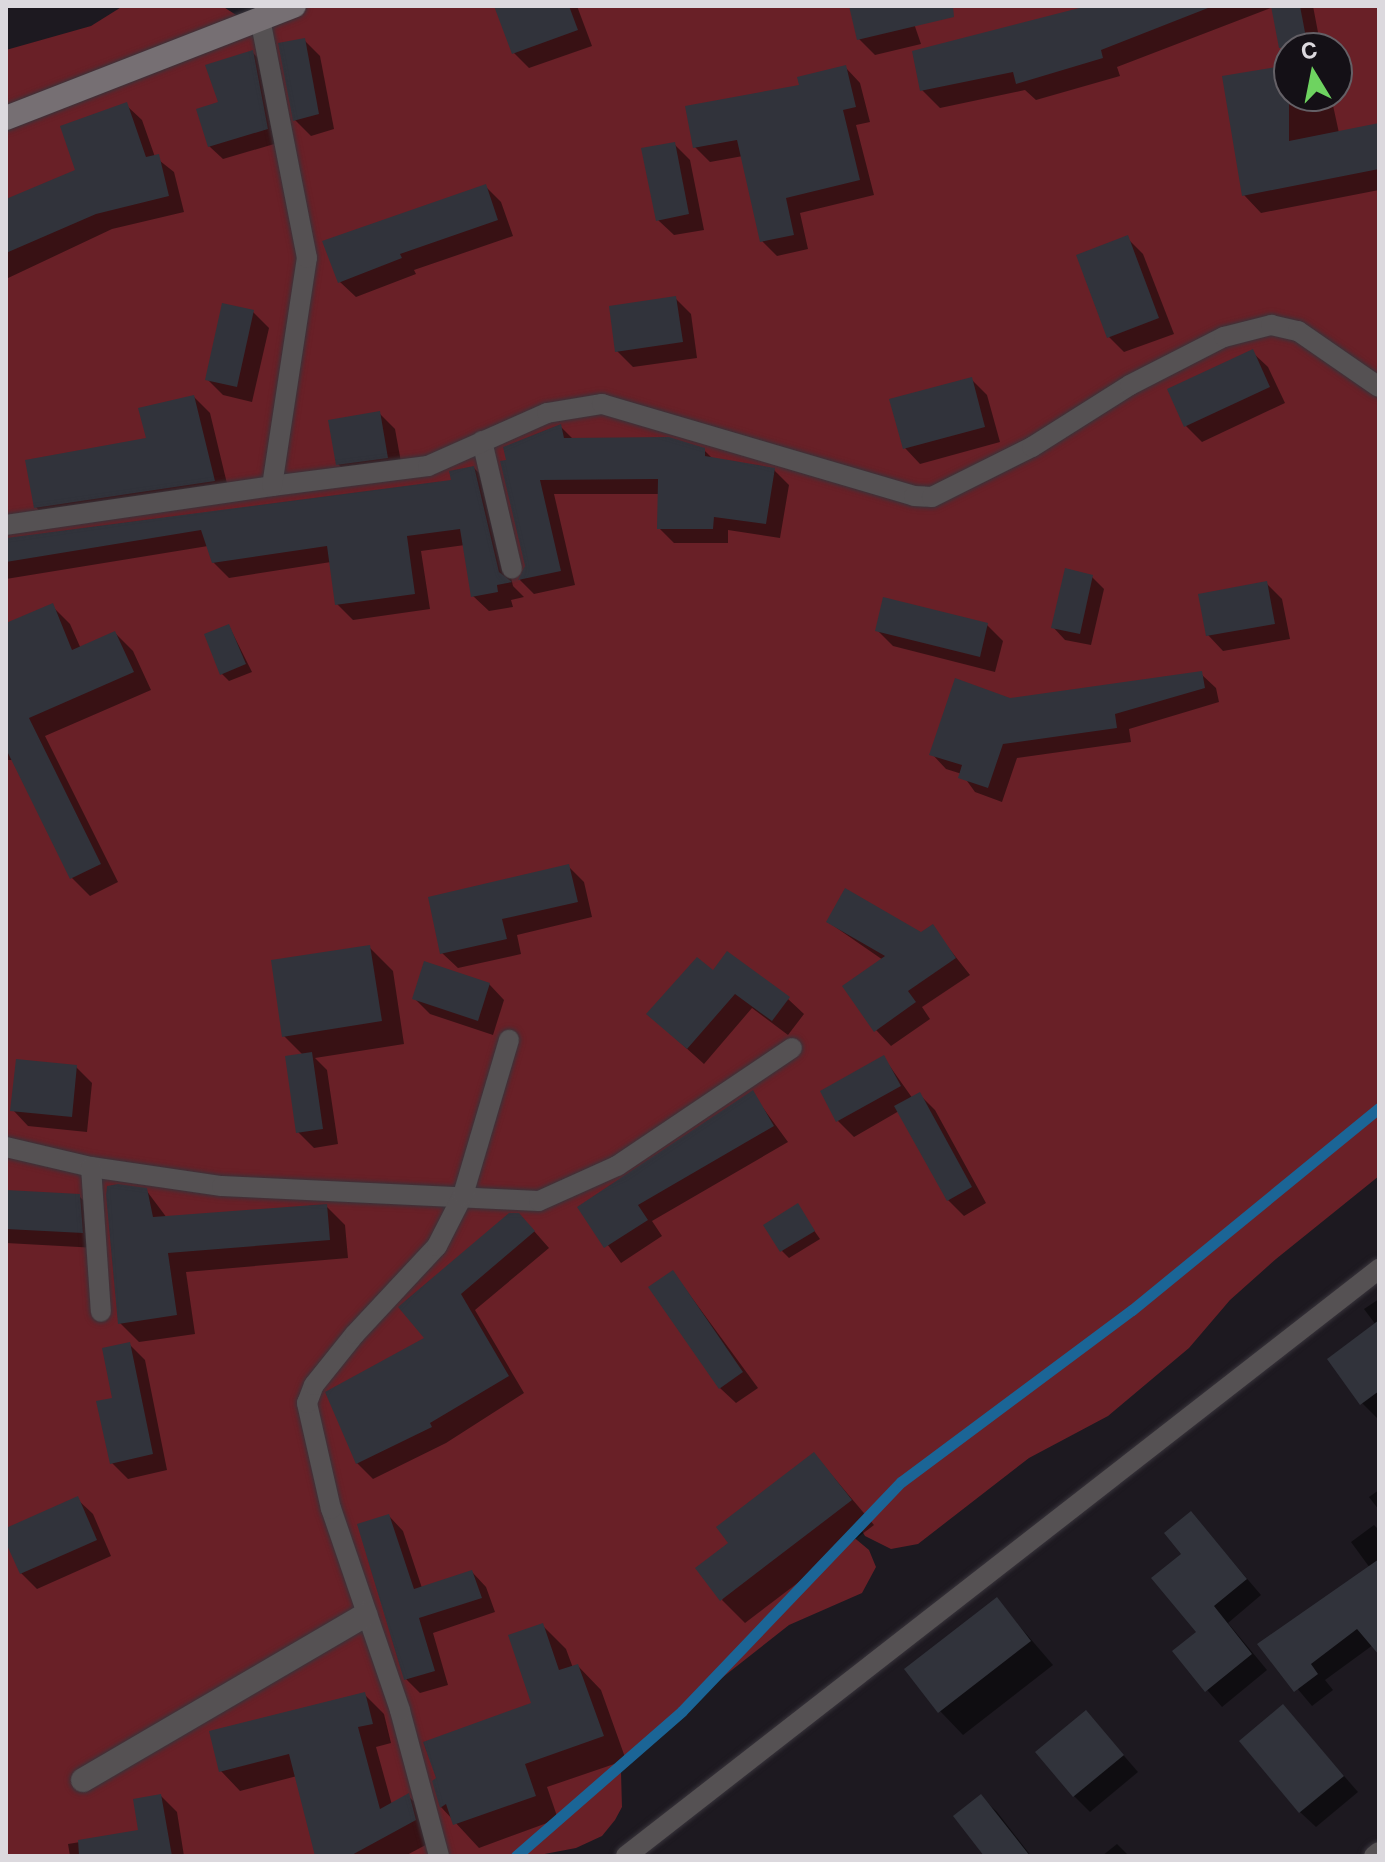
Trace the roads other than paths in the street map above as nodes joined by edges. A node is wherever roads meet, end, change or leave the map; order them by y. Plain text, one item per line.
1 (294, 6) edge
2 (260, 19) junction
3 (6, 118) edge
4 (1379, 387) edge
5 (482, 441) junction
6 (272, 486) junction
7 (6, 525) edge
8 (512, 569) dead end
9 (509, 1040) dead end
10 (792, 1048) dead end
11 (6, 1147) edge
12 (91, 1167) junction
13 (463, 1195) junction
14 (1379, 1269) edge
15 (101, 1312) dead end
16 (365, 1615) junction
17 (83, 1780) dead end
18 (1379, 1852) edge
19 (439, 1856) edge
20 (626, 1856) edge
21 (1374, 1856) edge

1 - 2 main road
2 - 3 main road
2 - 6 lane
4 - 5 lane
5 - 6 lane
5 - 8 lane
6 - 7 lane
9 - 13 lane
10 - 13 lane
11 - 12 lane
12 - 13 lane
12 - 15 lane
13 - 16 lane
14 - 20 lane
16 - 17 street
16 - 19 lane
18 - 21 lane

